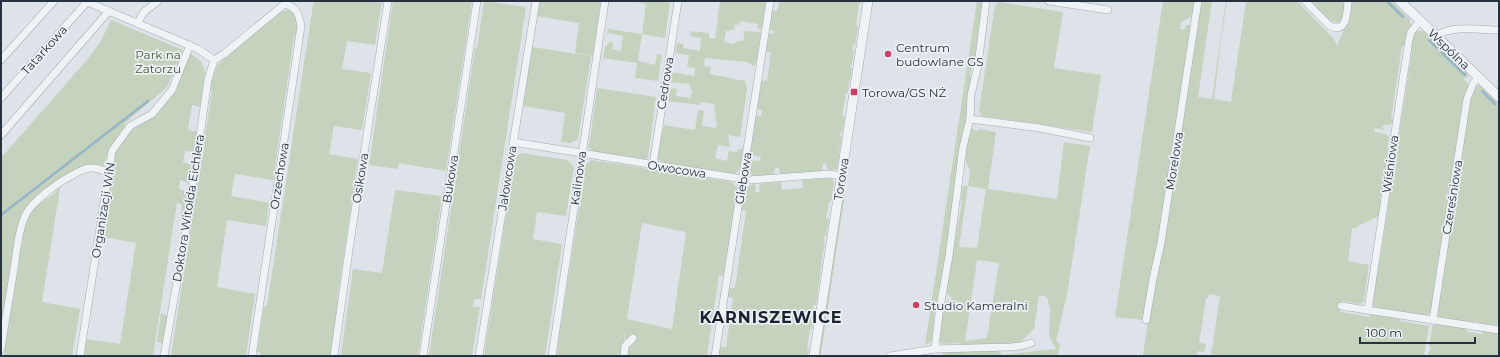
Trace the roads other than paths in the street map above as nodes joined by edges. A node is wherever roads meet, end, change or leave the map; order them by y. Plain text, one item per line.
1 (54, 1) edge
2 (158, 1) edge
3 (388, 1) edge
4 (477, 1) edge
5 (536, 1) edge
6 (605, 1) edge
7 (678, 1) edge
8 (770, 1) edge
9 (868, 1) edge
10 (986, 1) edge
11 (1049, 1) edge
12 (1198, 1) edge
13 (1305, 1) edge
14 (1348, 1) edge
15 (1400, 1) edge
16 (86, 2) edge
17 (286, 2) edge
18 (1108, 10) dead end
19 (109, 11) junction
20 (1420, 21) junction
21 (138, 22) junction
22 (1499, 30) edge
23 (1436, 37) junction
24 (190, 45) junction
25 (1, 60) edge
26 (214, 60) junction
27 (1478, 77) junction
28 (1499, 97) edge
29 (1, 98) edge
30 (970, 119) junction
31 (1, 135) edge
32 (1090, 138) dead end
33 (513, 142) junction
34 (582, 154) junction
35 (653, 165) junction
36 (108, 173) junction
37 (841, 176) junction
38 (742, 179) junction
39 (1341, 306) dead end
40 (1368, 310) junction
41 (1146, 320) dead end
42 (1433, 320) junction
43 (1499, 330) edge
44 (633, 338) dead end
45 (1031, 343) dead end
46 (1, 349) edge
47 (935, 349) junction
48 (80, 356) edge
49 (164, 356) edge
50 (252, 356) edge
51 (334, 356) edge
52 (423, 356) edge
53 (479, 356) edge
54 (552, 356) edge
55 (624, 356) edge
56 (715, 356) edge
57 (814, 356) edge
58 (890, 356) edge

1 - 25 street
2 - 21 street
3 - 51 street, Osikowa
4 - 52 street, Bukowa
5 - 33 street, Jałowcowa
6 - 34 street, Kalinowa
7 - 35 street, Cedrowa
8 - 38 street, Glebowa
9 - 37 street, Torowa
10 - 30 street
11 - 18 street
12 - 41 street, Morelowa
13 - 14 street
15 - 20 street, Wspólna
16 - 19 street
16 - 29 street, Tatarkowa
17 - 26 street
17 - 50 street, Orzechowa
19 - 21 street
19 - 31 street
20 - 23 street, Wspólna
20 - 40 street, Wiśniowa
21 - 24 street
22 - 23 street
23 - 27 street, Wspólna
24 - 26 street
24 - 36 street, Organizacji WiN
26 - 49 street, Doktora Witolda Eichlera
27 - 28 street, Wspólna
27 - 42 street, Czereśniowa
30 - 32 street
30 - 47 street
33 - 34 street, Owocowa
33 - 53 street, Jałowcowa
34 - 35 street, Owocowa
34 - 54 street, Kalinowa
35 - 38 street, Owocowa
36 - 46 street
36 - 48 street, Organizacji WiN
37 - 38 street, Owocowa
37 - 57 street, Torowa
38 - 56 street, Glebowa
39 - 40 street
40 - 42 street
42 - 43 street
44 - 55 street
45 - 47 street
47 - 58 street

